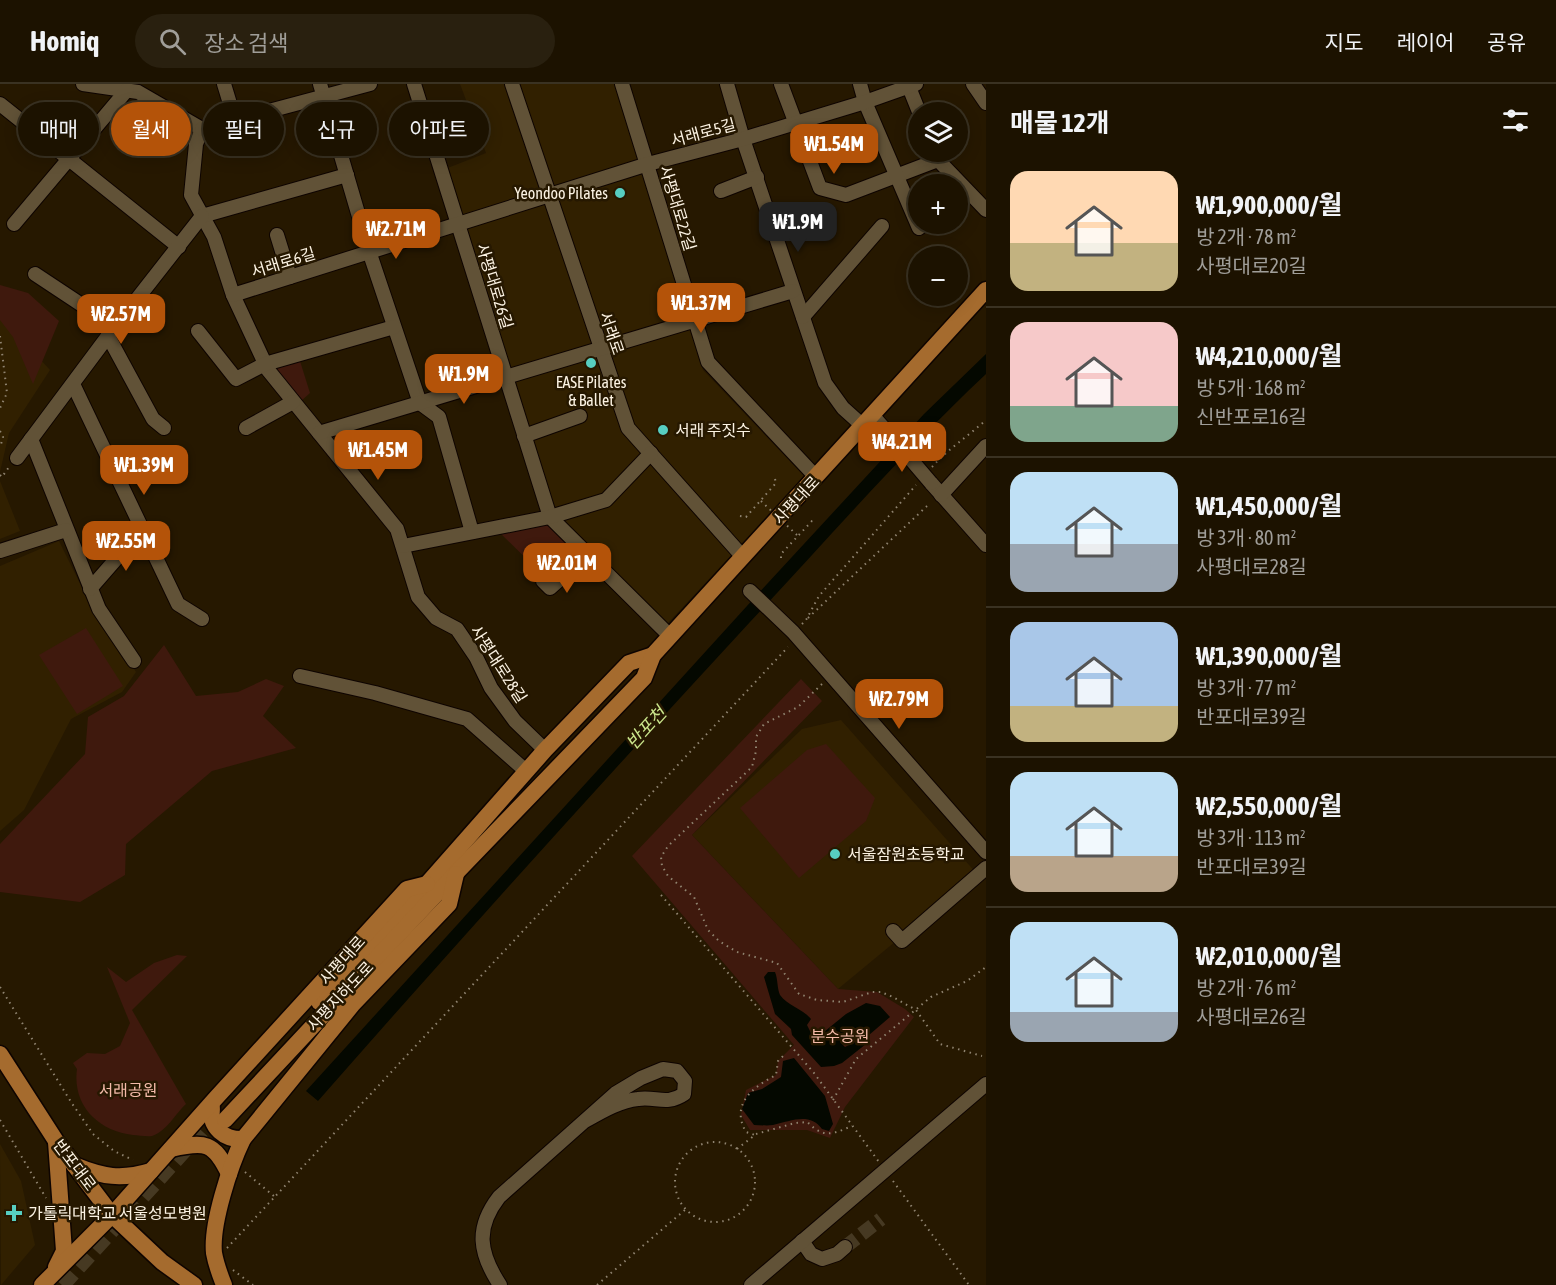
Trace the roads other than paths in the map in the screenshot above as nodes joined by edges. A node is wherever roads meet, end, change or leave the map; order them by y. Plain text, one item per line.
1 (83, 84) edge
2 (224, 84) edge
3 (370, 84) edge
4 (414, 84) edge
5 (512, 84) edge
6 (622, 84) edge
7 (727, 84) edge
8 (781, 84) edge
9 (860, 84) edge
10 (973, 84) edge
11 (912, 86) edge
12 (134, 89) edge
13 (322, 91) edge
14 (230, 102) edge
15 (865, 102) junction
16 (916, 102) edge
17 (986, 103) edge
18 (0, 104) edge
19 (284, 104) edge
20 (795, 123) junction
21 (202, 129) joint
22 (743, 139) junction
23 (70, 160) junction
24 (924, 162) edge
25 (942, 162) edge
26 (648, 164) junction
27 (347, 175) junction
28 (897, 175) junction
29 (757, 177) junction
30 (721, 191) dead end
31 (549, 196) junction
32 (908, 202) edge
33 (986, 210) edge
34 (202, 216) junction
35 (14, 224) dead end
36 (458, 225) junction
37 (882, 226) dead end
38 (277, 235) dead end
39 (179, 247) junction
40 (369, 252) junction
41 (35, 274) dead end
42 (291, 277) junction
43 (986, 290) edge
44 (794, 291) junction
45 (233, 295) junction
46 (803, 316) junction
47 (695, 320) junction
48 (394, 327) junction
49 (198, 331) dead end
50 (111, 332) junction
51 (600, 348) junction
52 (265, 364) junction
53 (505, 376) junction
54 (74, 384) junction
55 (293, 402) junction
56 (420, 403) junction
57 (580, 416) dead end
58 (868, 421) junction
59 (164, 428) dead end
60 (246, 428) dead end
61 (319, 433) junction
62 (524, 436) junction
63 (31, 439) junction
64 (986, 446) edge
65 (651, 453) junction
66 (17, 458) dead end
67 (816, 477) junction
68 (941, 495) junction
69 (550, 517) junction
70 (66, 530) junction
71 (472, 532) junction
72 (146, 537) junction
73 (986, 545) edge
74 (403, 546) junction
75 (0, 551) edge
76 (588, 554) junction
77 (743, 557) junction
78 (543, 581) dead end
79 (90, 589) junction
80 (750, 591) dead end
81 (202, 619) dead end
82 (670, 636) junction
83 (653, 655) junction
84 (134, 661) dead end
85 (300, 676) dead end
86 (545, 750) junction
87 (526, 771) junction
88 (986, 852) edge
89 (986, 868) edge
90 (456, 873) junction
91 (893, 931) dead end
92 (0, 1054) edge
93 (986, 1084) edge
94 (219, 1111) junction
95 (585, 1121) junction
96 (243, 1139) junction
97 (56, 1141) junction
98 (171, 1149) junction
99 (74, 1165) junction
100 (145, 1165) junction
101 (236, 1172) junction
102 (112, 1215) junction
103 (802, 1241) junction
104 (845, 1247) tunnel mouth
105 (47, 1281) edge
106 (194, 1285) edge
107 (224, 1285) edge
108 (500, 1285) edge
109 (751, 1285) edge

1 - 12 street
2 - 14 street
3 - 13 street
4 - 36 street, 사평대로26길
5 - 31 street, 서래로
6 - 26 street, 사평대로22길
7 - 22 street
8 - 20 street
9 - 15 street
10 - 17 street
11 - 15 street, 서래로5길
11 - 16 street
12 - 21 street
12 - 23 street
13 - 19 street
13 - 27 street
15 - 20 street, 서래로5길
15 - 28 street
18 - 23 street
20 - 22 street, 서래로5길
20 - 28 street
21 - 34 street, 사평대로28길
22 - 26 street, 서래로5길
22 - 29 street
23 - 35 street
23 - 39 street
24 - 28 street
25 - 33 street
26 - 31 street, 서래로5길
26 - 47 street, 사평대로22길
27 - 34 street
27 - 40 street
28 - 32 street
29 - 30 street
29 - 44 street
31 - 36 street, 서래로6길
31 - 51 street, 서래로
34 - 39 street
34 - 45 street, 사평대로28길
36 - 40 street, 서래로6길
36 - 53 street, 사평대로26길
37 - 46 street
38 - 42 street
39 - 50 street
40 - 42 street, 서래로6길
40 - 48 street
41 - 50 street
42 - 45 street, 서래로6길
43 - 58 main road, 사평대로
44 - 46 street
44 - 47 street
45 - 52 street, 사평대로28길
46 - 58 street
47 - 51 street
47 - 67 street, 사평대로22길
48 - 52 street
48 - 56 street
49 - 52 street
50 - 54 street
50 - 59 street
51 - 53 street
51 - 65 street, 서래로
52 - 55 street, 사평대로28길
53 - 56 street
53 - 62 street, 사평대로26길
54 - 63 street
54 - 72 street
55 - 60 street
55 - 61 street, 사평대로28길
56 - 61 street
56 - 71 street
57 - 62 street
58 - 67 main road, 사평대로
58 - 68 street, bridge
61 - 74 street, 사평대로28길
62 - 69 street, 사평대로26길
63 - 66 street
63 - 70 street
64 - 68 street
65 - 69 street
65 - 77 street, 서래로
67 - 77 main road, 사평대로
68 - 73 street
69 - 71 street
69 - 76 street, 사평대로26길
70 - 75 street
70 - 79 street
71 - 74 street
72 - 79 street
72 - 81 street
74 - 86 street, 사평대로28길
76 - 78 street
76 - 82 street, 사평대로26길
77 - 82 main road, 사평대로
79 - 84 street
80 - 88 street
82 - 83 main road, 사평대로
83 - 86 main road, 사평대로
83 - 90 main road, 사평대로
85 - 87 street
86 - 87 main road, 사평대로
87 - 94 main road, 사평대로
89 - 91 street
90 - 94 main road, 사평지하도로
90 - 96 main road
92 - 97 main road, 반포대로
93 - 103 street
94 - 96 main road
94 - 98 main road, 사평대로
95 - 95 street
95 - 108 street
96 - 101 main road
97 - 99 main road, 반포대로
97 - 105 main road
98 - 100 main road, 사평대로
98 - 101 main road
99 - 100 main road
99 - 102 main road, 반포대로
100 - 102 main road, 사평대로
101 - 107 main road
102 - 105 main road, 사평대로
102 - 106 main road, 반포대로
103 - 104 street
103 - 109 street

